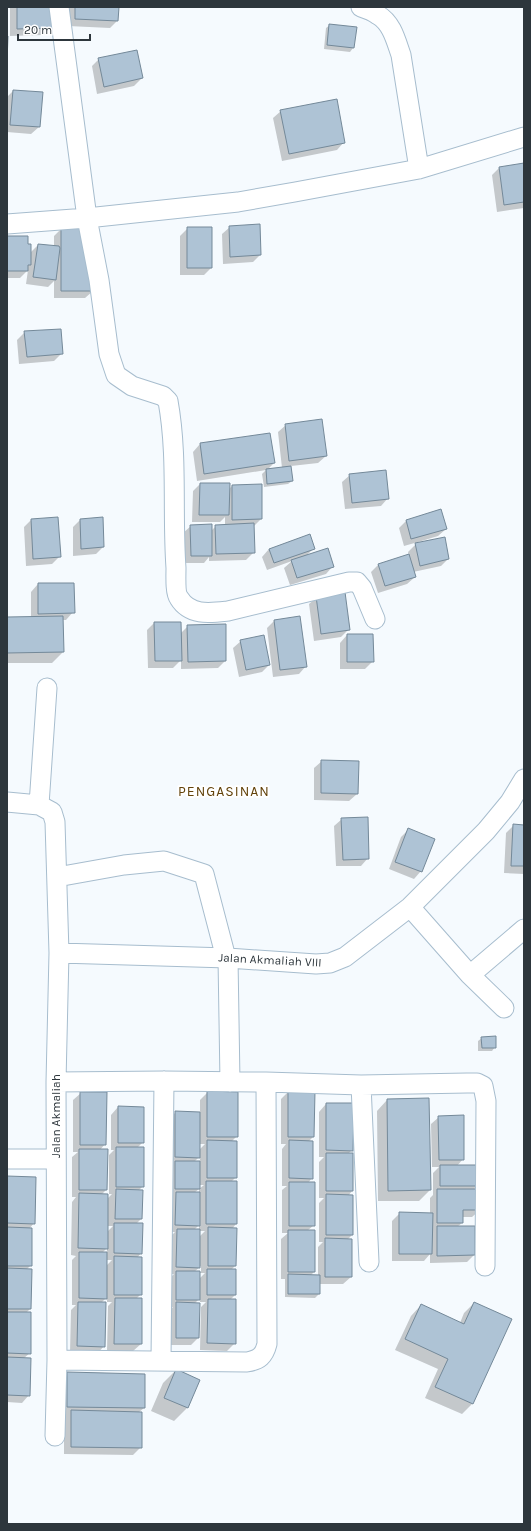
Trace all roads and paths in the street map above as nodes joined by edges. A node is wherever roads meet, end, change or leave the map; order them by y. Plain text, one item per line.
1 (59, 7) edge
2 (361, 7) edge
3 (524, 137) edge
4 (419, 169) junction
5 (87, 218) junction
6 (7, 224) edge
7 (375, 619) dead end
8 (47, 688) dead end
9 (524, 779) edge
10 (7, 802) edge
11 (39, 805) junction
12 (56, 877) junction
13 (410, 907) junction
14 (524, 929) edge
15 (58, 953) junction
16 (227, 958) junction
17 (470, 975) junction
18 (504, 1008) dead end
19 (164, 1081) junction
20 (56, 1082) junction
21 (230, 1082) junction
22 (266, 1082) junction
23 (361, 1085) junction
24 (7, 1159) edge
25 (55, 1159) junction
26 (369, 1262) dead end
27 (484, 1266) dead end
28 (56, 1360) junction
29 (161, 1360) junction
30 (55, 1436) dead end

1 - 5 street
2 - 4 street
3 - 4 street
4 - 5 street
5 - 6 street
5 - 7 street
8 - 11 street
9 - 13 street, Jalan Akmaliah VIII
10 - 11 street
11 - 12 street, Jalan Akmaliah
12 - 15 street, Jalan Akmaliah
12 - 16 street
13 - 16 street, Jalan Akmaliah VIII
13 - 17 street
14 - 17 street
15 - 16 street, Jalan Akmaliah VIII
15 - 20 street, Jalan Akmaliah
16 - 21 street
17 - 18 street
19 - 20 street
19 - 21 street
19 - 29 street
20 - 25 street, Jalan Akmaliah
21 - 22 street
22 - 23 street
22 - 29 street
23 - 26 street
23 - 27 street
24 - 25 street
25 - 28 street, Jalan Akmaliah
28 - 29 street
28 - 30 street, Jalan Akmaliah

